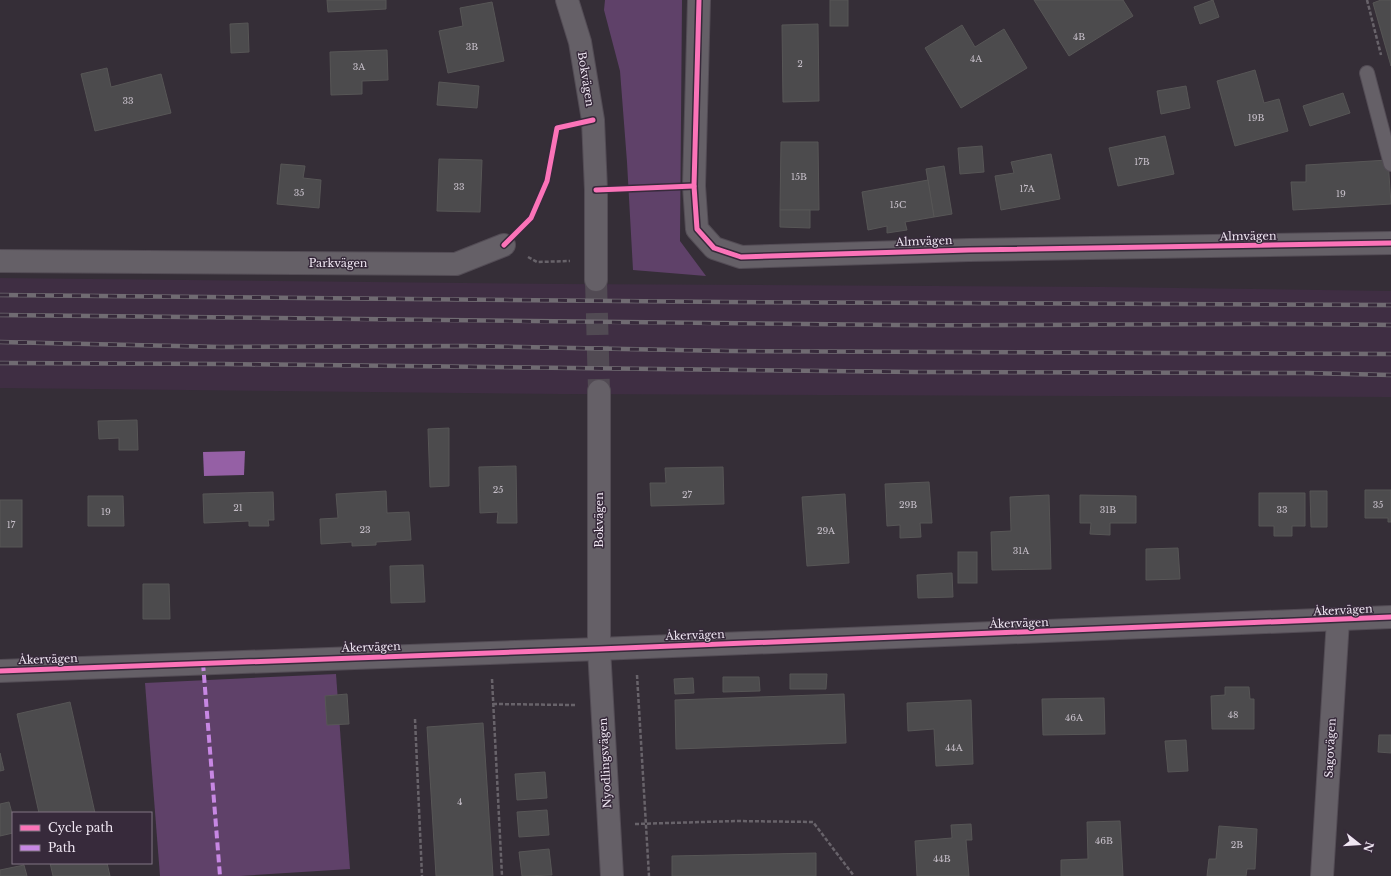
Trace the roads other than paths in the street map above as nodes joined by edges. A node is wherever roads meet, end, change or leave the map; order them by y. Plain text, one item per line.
1 (567, 0) edge
2 (699, 0) edge
3 (1367, 73) dead end
4 (1391, 164) edge
5 (1391, 244) edge
6 (504, 245) road end
7 (0, 260) edge
8 (596, 271) tunnel mouth
9 (599, 391) tunnel mouth
10 (1391, 617) edge
11 (1338, 620) junction
12 (599, 649) junction
13 (0, 671) edge
14 (612, 876) edge
15 (1322, 876) edge

1 - 8 street, Bokvägen
2 - 5 street, Almvägen
3 - 4 lane
6 - 7 street, Parkvägen
9 - 12 street, Bokvägen
10 - 11 street, Åkervägen
11 - 12 street, Åkervägen
11 - 15 street, Sagovägen
12 - 13 street, Åkervägen
12 - 14 street, Nyodlingsvägen

